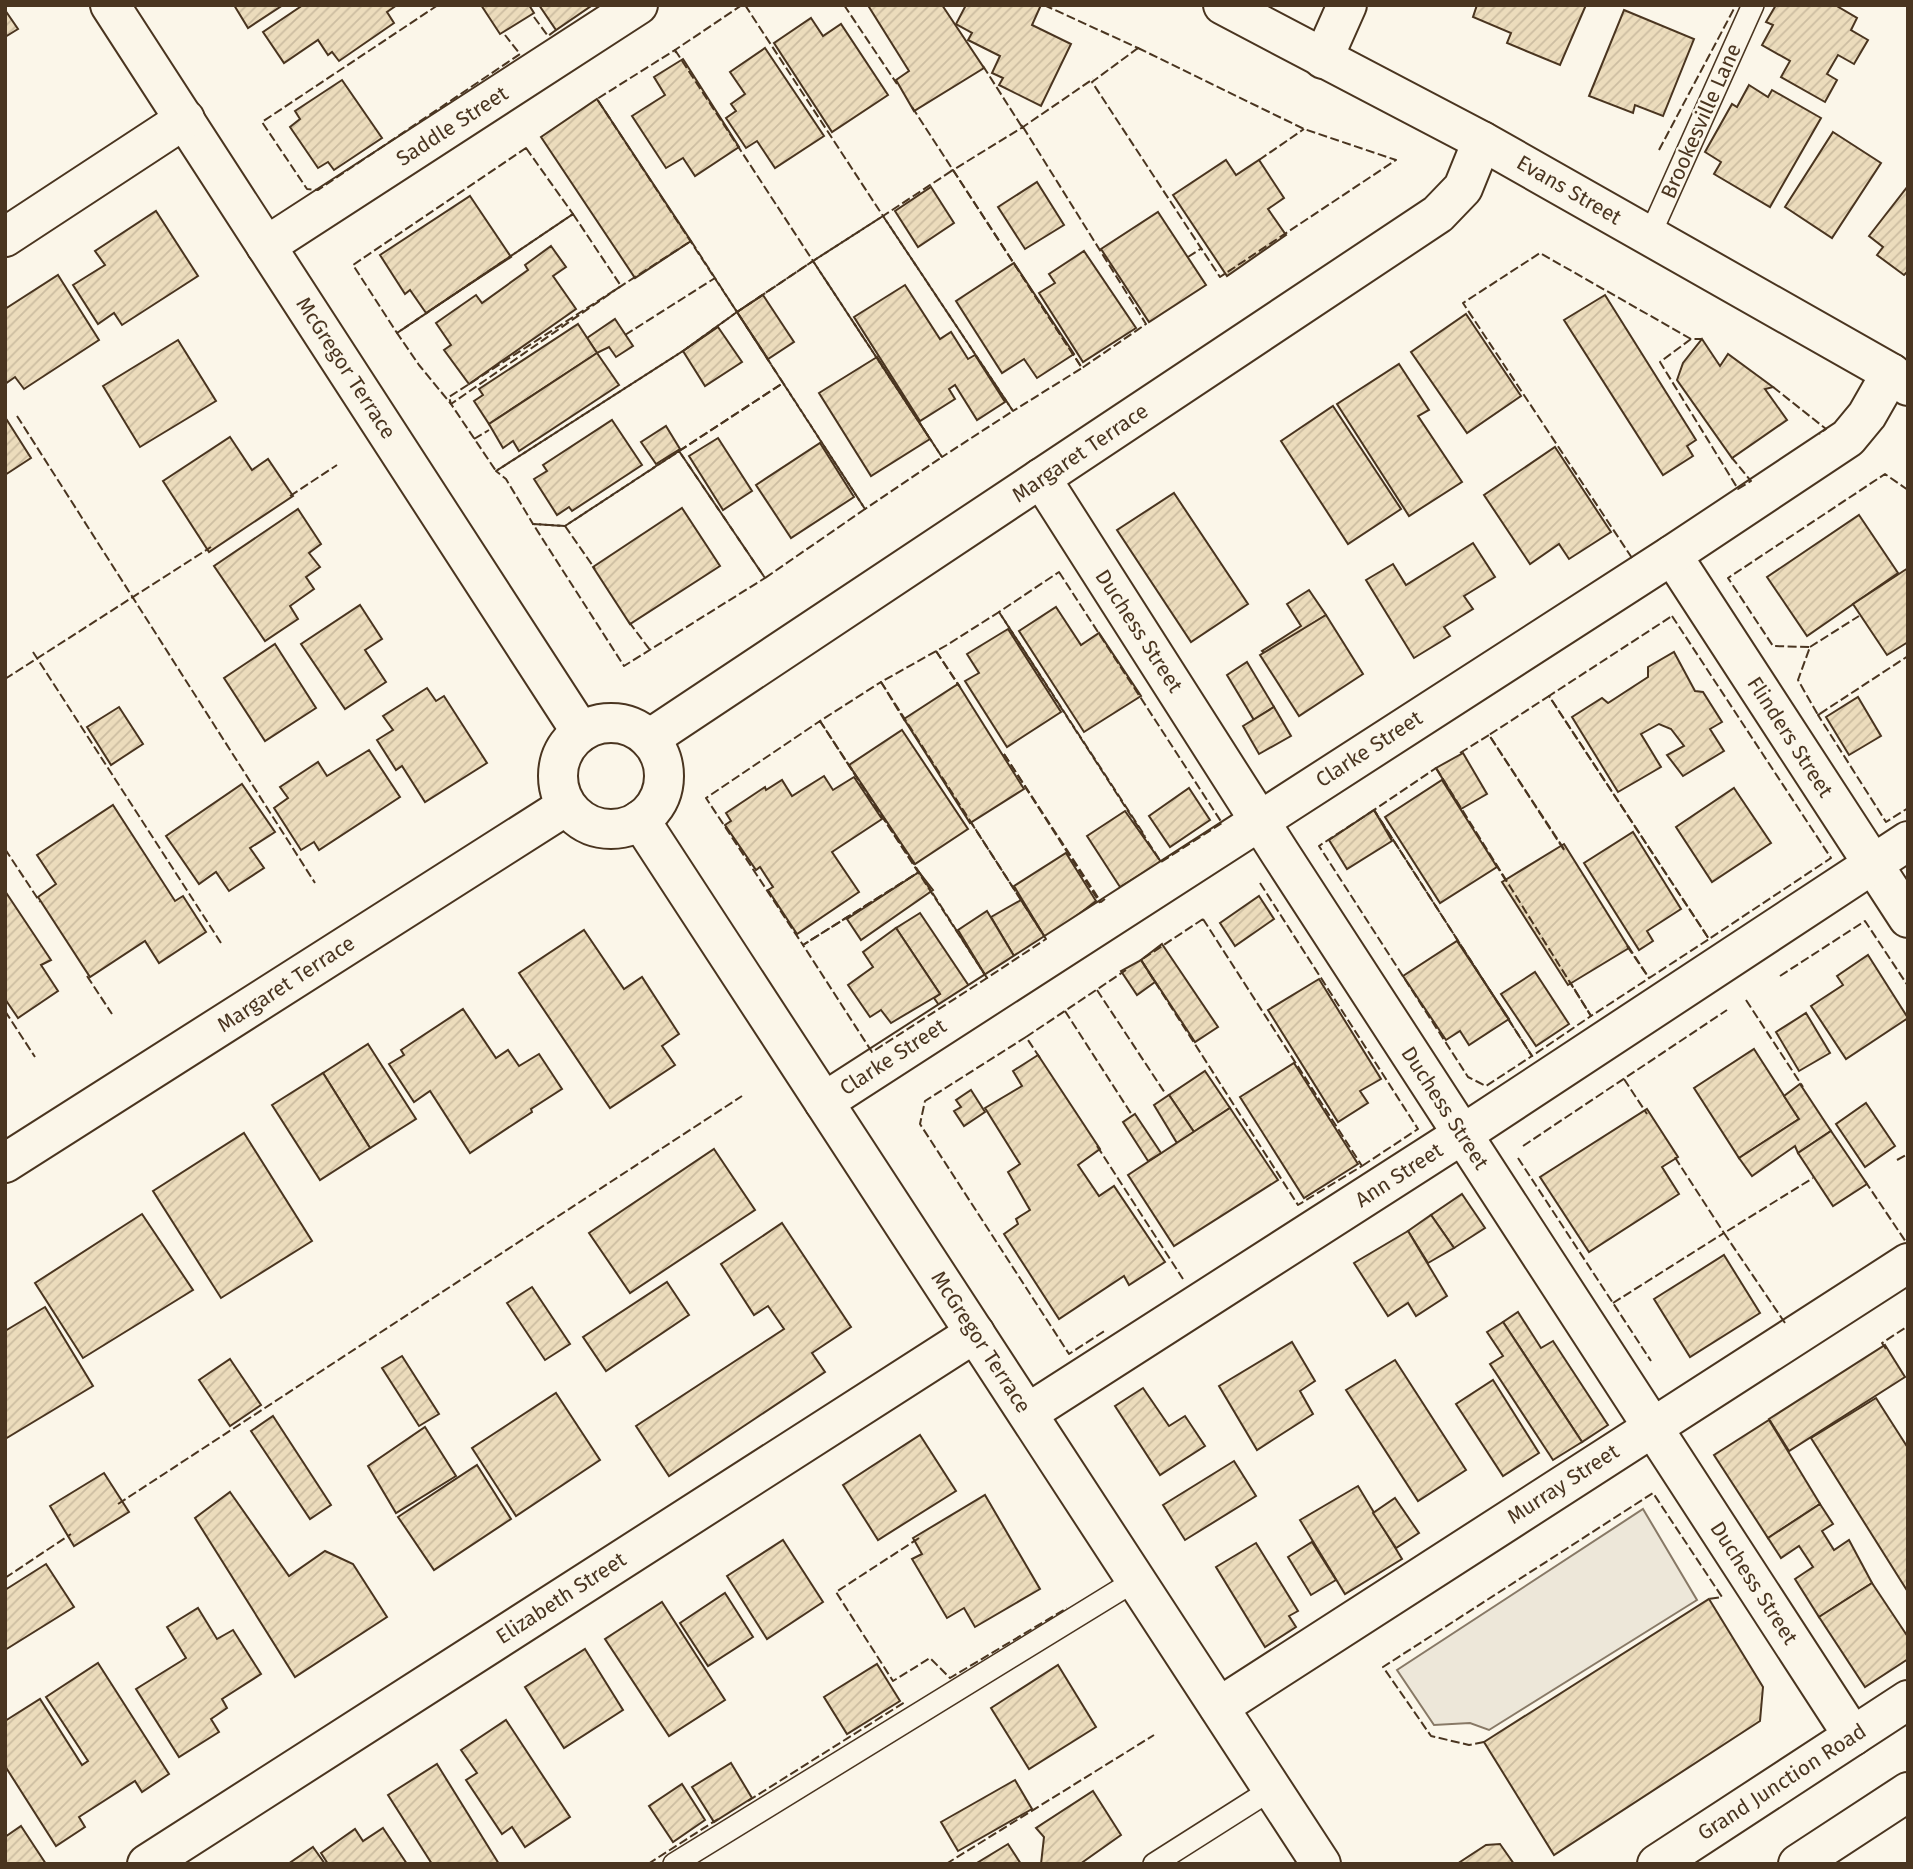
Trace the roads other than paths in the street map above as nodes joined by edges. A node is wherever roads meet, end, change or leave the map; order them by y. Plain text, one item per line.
1 (110, 5) edge
2 (638, 5) edge
3 (1223, 5) edge
4 (1347, 5) edge
5 (1752, 5) edge
6 (1323, 59) junction
7 (185, 119) junction
8 (1482, 141) junction
9 (5, 237) edge
10 (1649, 237) junction
11 (266, 246) junction
12 (1900, 380) edge
13 (1041, 478) junction
14 (1672, 555) junction
15 (581, 732) junction
16 (649, 739) junction
17 (566, 806) junction
18 (640, 820) junction
19 (1259, 820) junction
20 (1908, 841) edge
21 (1872, 863) junction
22 (1908, 918) edge
23 (824, 1102) junction
24 (1463, 1134) junction
25 (5, 1163) edge
26 (1908, 1263) edge
27 (975, 1333) junction
28 (1028, 1413) junction
29 (1653, 1425) junction
30 (1136, 1580) junction
31 (1908, 1700) edge
32 (1219, 1707) junction
33 (1853, 1736) junction
34 (1272, 1789) junction
35 (1908, 1792) edge
36 (148, 1864) edge
37 (674, 1864) edge
38 (1154, 1864) edge
39 (1321, 1864) edge
40 (1657, 1864) edge
41 (1798, 1864) edge

1 - 7 main road, McGregor Terrace
2 - 11 main road, Saddle Street
3 - 6 main road, Evans Street
4 - 6 main road
5 - 10 lane, Brookesville Lane
6 - 8 main road, Evans Street
7 - 9 main road
7 - 11 main road, McGregor Terrace
8 - 10 main road, Evans Street
8 - 13 main road, Margaret Terrace
10 - 12 main road, Evans Street
11 - 15 main road, McGregor Terrace
12 - 14 main road, Clarke Street
13 - 16 main road, Margaret Terrace
13 - 19 main road, Duchess Street
14 - 19 main road, Clarke Street
14 - 21 main road, Flinders Street
15 - 16 main road
15 - 17 main road
16 - 18 main road
17 - 18 main road
17 - 25 main road, Margaret Terrace
18 - 23 main road, McGregor Terrace
19 - 23 main road, Clarke Street
19 - 24 main road, Duchess Street
20 - 21 main road, Ann Street
21 - 22 main road, Flinders Street
21 - 24 main road, Ann Street
23 - 27 main road, McGregor Terrace
24 - 28 main road, Ann Street
24 - 29 main road, Duchess Street
26 - 29 main road, Murray Street
27 - 28 main road, McGregor Terrace
27 - 36 main road, Elizabeth Street
28 - 30 main road, McGregor Terrace
29 - 32 main road, Murray Street
29 - 33 main road, Duchess Street
30 - 32 main road, McGregor Terrace
30 - 37 lane
31 - 33 main road, Grand Junction Road
32 - 34 main road, McGregor Terrace
33 - 40 main road, Grand Junction Road
34 - 38 lane
34 - 39 main road, McGregor Terrace
35 - 41 main road

